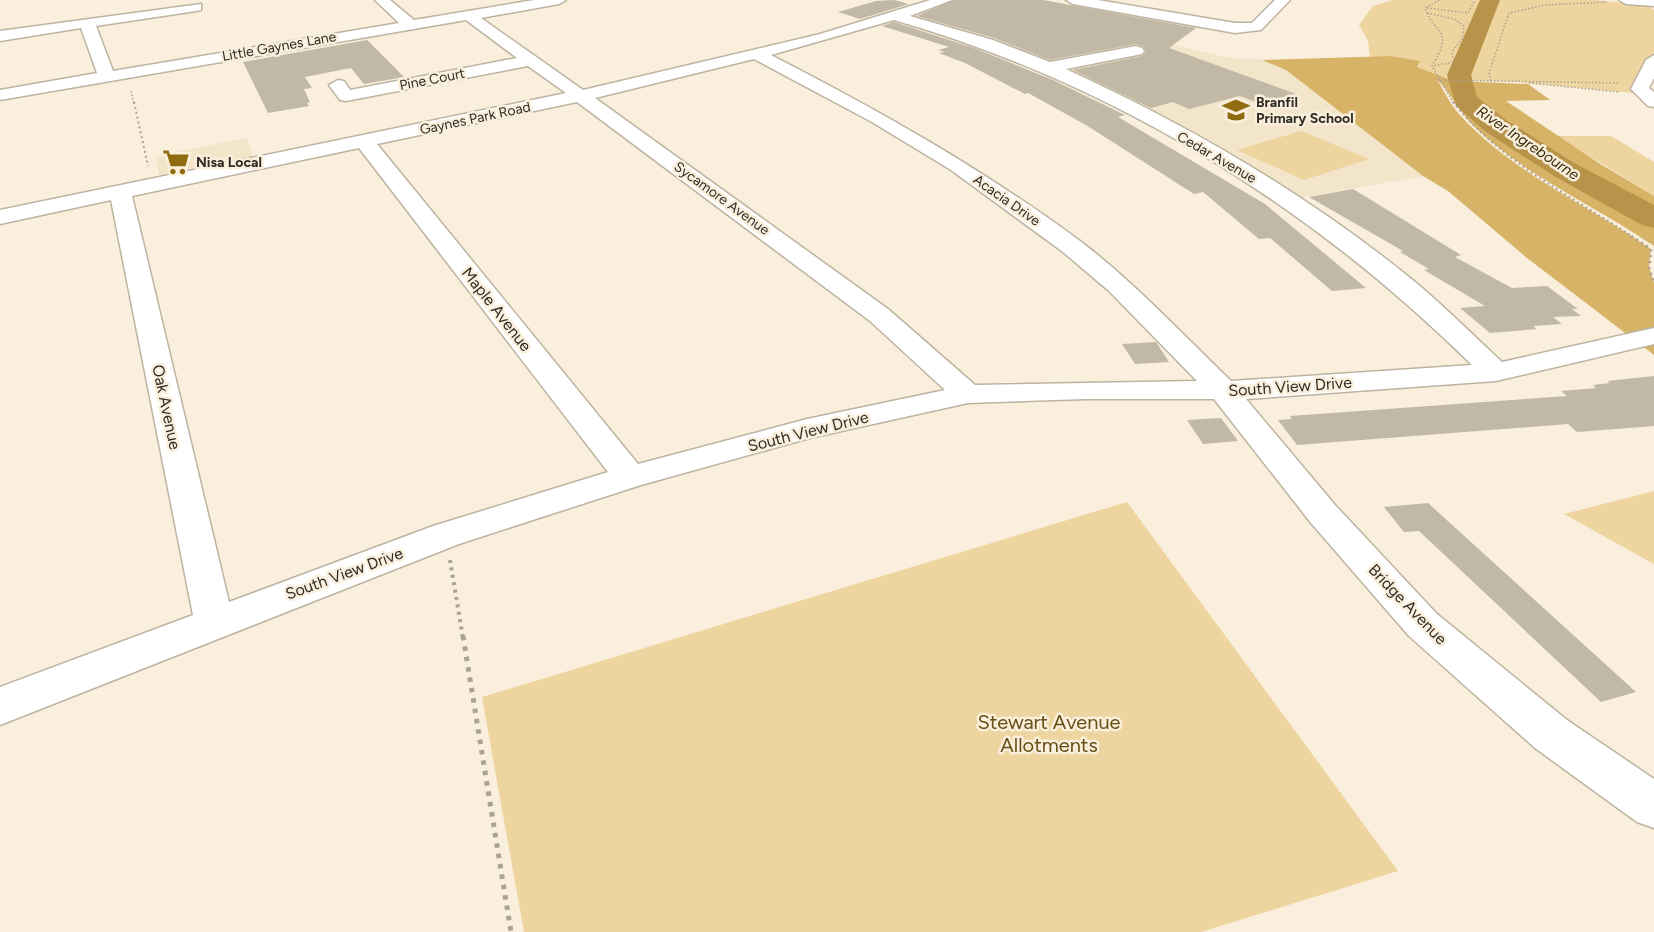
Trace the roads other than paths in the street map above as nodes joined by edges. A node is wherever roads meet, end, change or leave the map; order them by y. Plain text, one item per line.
1 (382, 0) edge
2 (559, 0) edge
3 (945, 0) edge
4 (1072, 0) edge
5 (1283, 0) edge
6 (1626, 0) edge
7 (1650, 5) edge
8 (196, 7) dead end
9 (467, 14) junction
10 (895, 16) junction
11 (87, 23) junction
12 (409, 24) junction
13 (0, 36) edge
14 (1136, 51) dead end
15 (758, 55) junction
16 (531, 60) junction
17 (1654, 60) edge
18 (1047, 68) junction
19 (106, 76) junction
20 (338, 85) dead end
21 (1648, 94) edge
22 (0, 95) edge
23 (581, 96) junction
24 (1187, 116) dead end
25 (1157, 123) junction
26 (364, 141) junction
27 (134, 189) junction
28 (0, 217) edge
29 (1654, 336) edge
30 (1497, 372) junction
31 (1223, 390) junction
32 (968, 394) junction
33 (630, 477) junction
34 (214, 622) junction
35 (0, 706) edge
36 (1647, 794) edge

1 - 12 street
2 - 9 street, Little Gaynes Lane
3 - 10 street, Gaynes Park Road
4 - 5 street
6 - 7 street
8 - 11 street
9 - 12 street, Little Gaynes Lane
9 - 16 street, Sycamore Avenue
10 - 15 street, Gaynes Park Road
10 - 18 street, Cedar Avenue
11 - 13 street
11 - 19 street
12 - 19 street, Little Gaynes Lane
14 - 18 street
15 - 23 street, Gaynes Park Road
15 - 31 street, Acacia Drive
16 - 20 street, Pine Court
16 - 23 street, Sycamore Avenue
17 - 21 street
18 - 25 street, Cedar Avenue
19 - 22 street, Little Gaynes Lane
23 - 26 street, Gaynes Park Road
23 - 32 street, Sycamore Avenue
24 - 25 street
25 - 30 street, Cedar Avenue
26 - 27 street, Gaynes Park Road
26 - 33 street, Maple Avenue
27 - 28 street, Gaynes Park Road
27 - 34 street, Oak Avenue
29 - 30 street, South View Drive
30 - 31 street, South View Drive
31 - 32 street, South View Drive
31 - 36 street, Bridge Avenue
32 - 33 street, South View Drive
33 - 34 street, South View Drive
34 - 35 street, South View Drive

